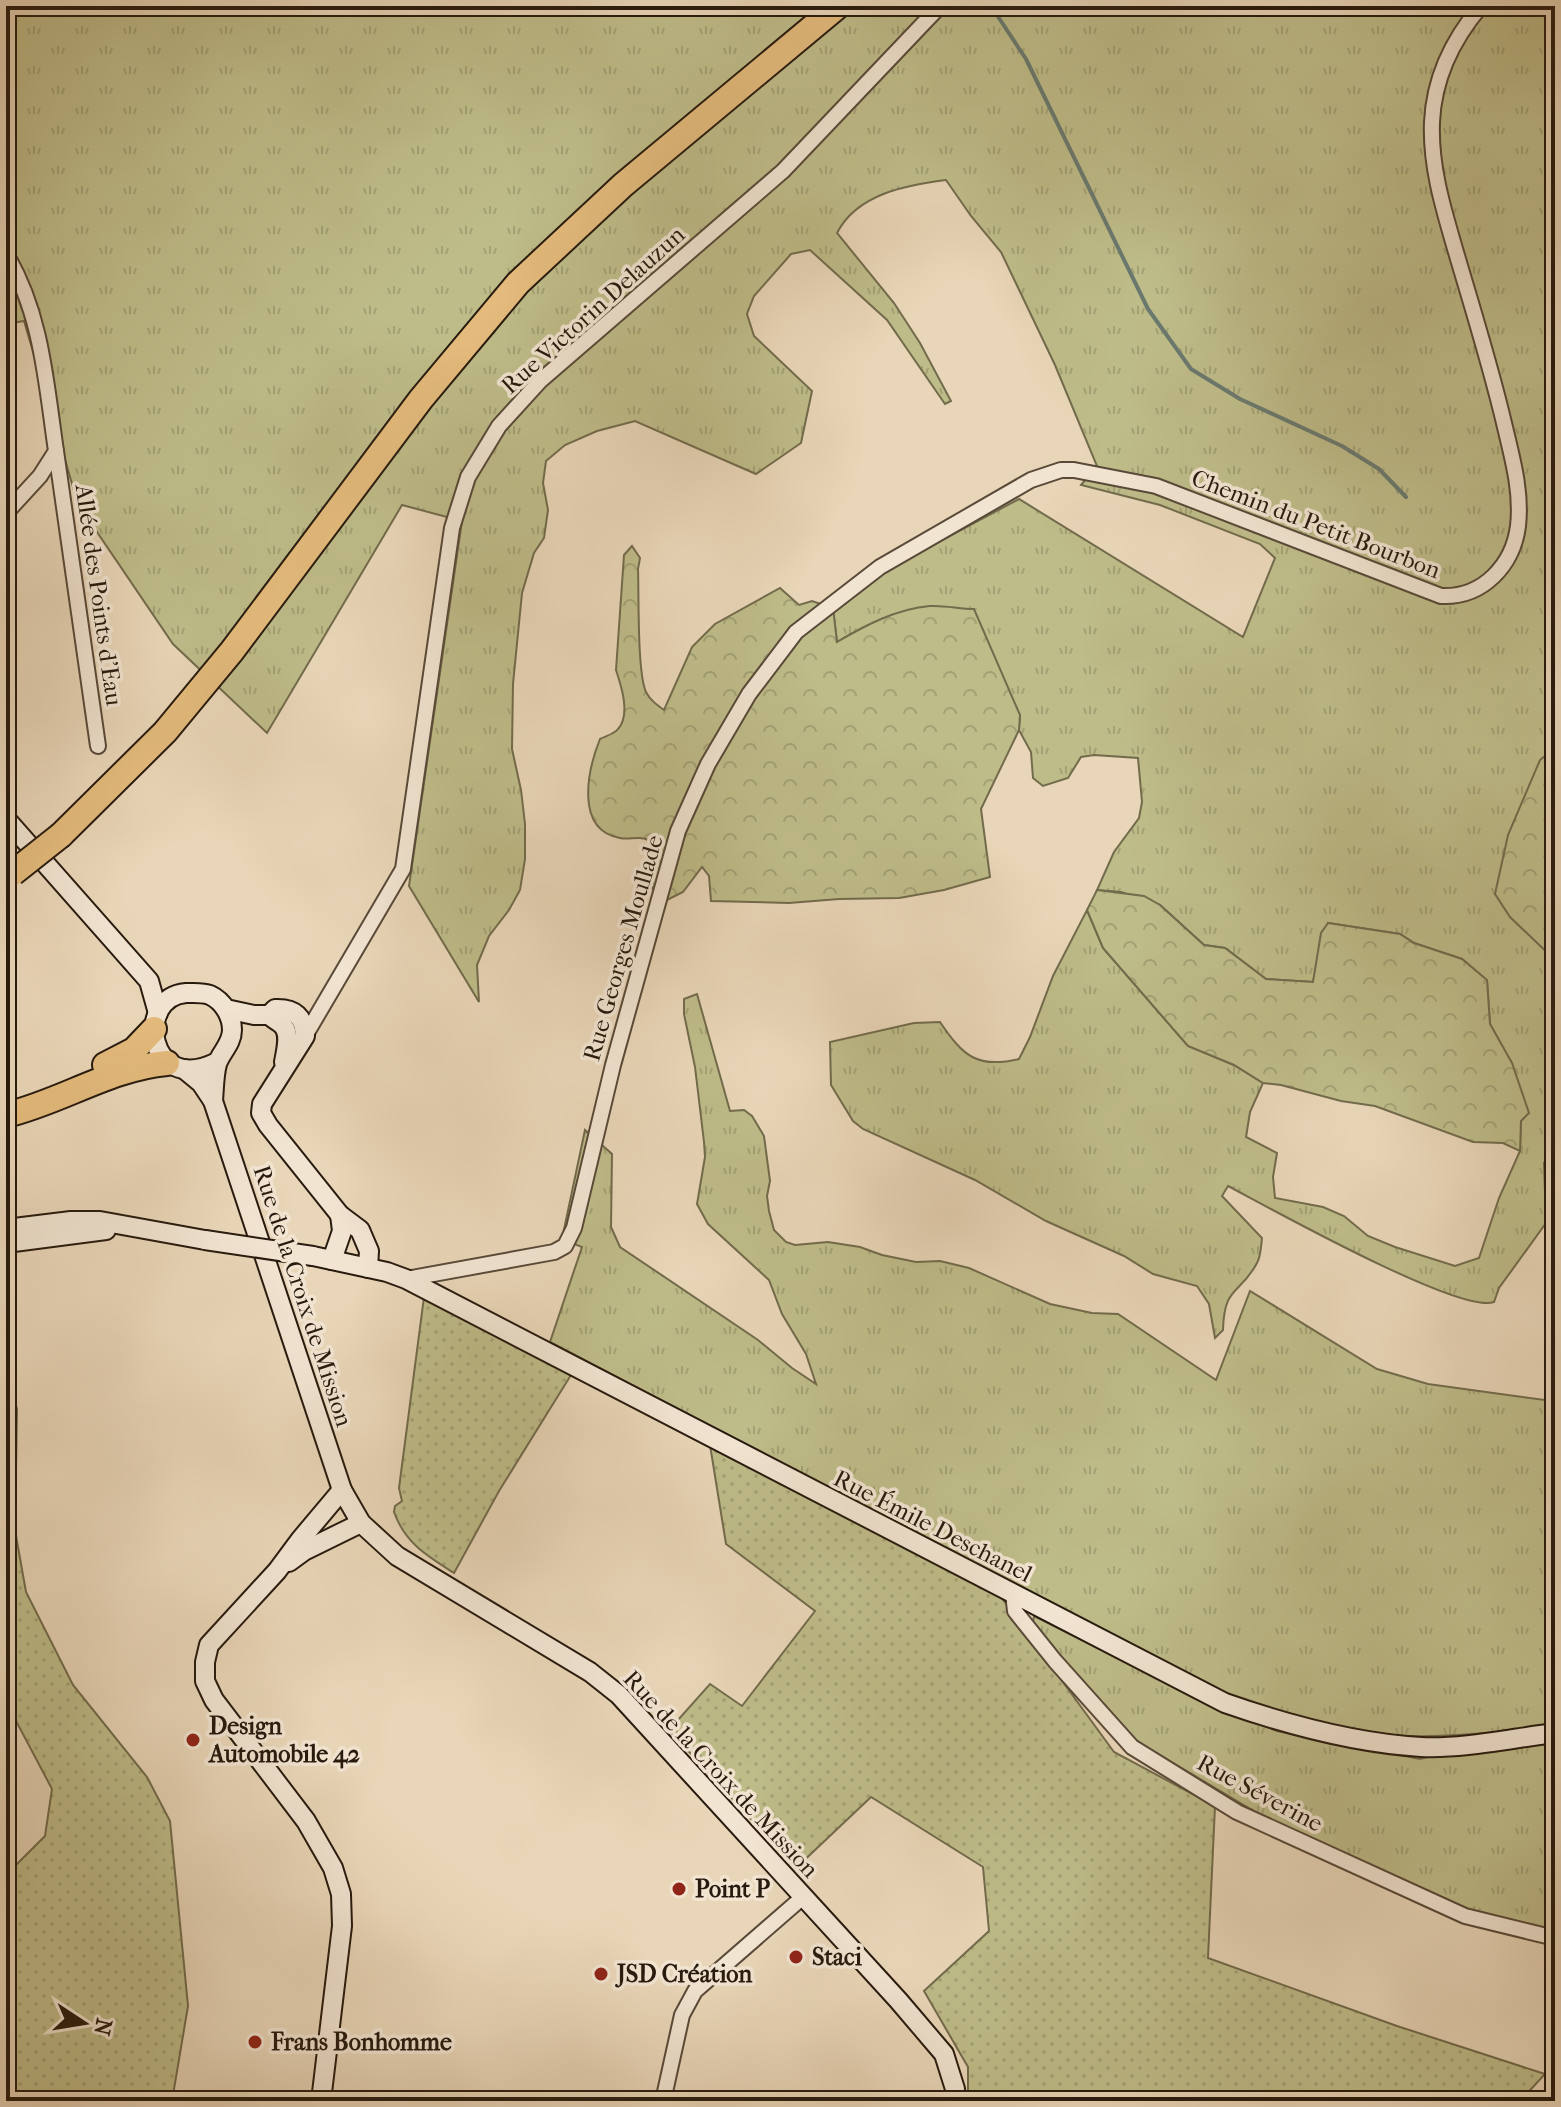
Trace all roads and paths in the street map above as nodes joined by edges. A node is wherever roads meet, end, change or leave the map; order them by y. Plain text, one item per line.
1 (819, 6) edge
2 (838, 6) edge
3 (940, 6) edge
4 (1481, 6) edge
5 (6, 254) edge
6 (56, 451) junction
7 (6, 513) edge
8 (880, 567) joint
9 (98, 746) dead end
10 (6, 819) edge
11 (56, 832) junction
12 (8, 873) edge
13 (149, 981) junction
14 (179, 994) junction
15 (226, 1009) junction
16 (261, 1015) junction
17 (156, 1021) junction
18 (232, 1031) junction
19 (305, 1036) junction
20 (217, 1062) junction
21 (175, 1066) junction
22 (281, 1074) junction
23 (6, 1099) edge
24 (213, 1101) junction
25 (6, 1115) edge
26 (340, 1215) junction
27 (133, 1226) junction
28 (6, 1229) edge
29 (6, 1243) edge
30 (332, 1260) junction
31 (368, 1268) junction
32 (406, 1279) junction
33 (342, 1490) junction
34 (361, 1523) junction
35 (277, 1571) junction
36 (1013, 1593) junction
37 (1555, 1733) edge
38 (803, 1897) junction
39 (1555, 1938) edge
40 (321, 2101) edge
41 (663, 2101) edge
42 (956, 2101) edge

1 - 11 highway
2 - 11 highway
3 - 19 street, Rue Victorin Delauzun
4 - 8 street, Chemin du Petit Bourbon
5 - 6 street, Allée des Points d'Eau
6 - 7 street
6 - 9 street, Allée des Points d'Eau
8 - 32 street, Rue Georges Moullade
10 - 13 main road
11 - 12 highway
13 - 14 main road
13 - 17 main road
14 - 15 main road
14 - 17 main road
15 - 16 main road
15 - 18 main road
16 - 18 main road
16 - 19 main road
16 - 22 main road
17 - 21 main road
17 - 23 highway
18 - 20 main road
19 - 22 main road
20 - 21 main road
20 - 24 main road
21 - 24 main road
21 - 25 highway
22 - 26 main road
24 - 33 main road, Rue de la Croix de Mission
26 - 30 main road
26 - 31 main road
27 - 28 main road
27 - 29 main road
27 - 30 main road, Rue Émile Deschanel, bridge
30 - 31 main road, Rue Émile Deschanel
31 - 32 main road, Rue Émile Deschanel
32 - 36 main road, Rue Émile Deschanel
33 - 34 main road, Rue de la Croix de Mission
33 - 35 main road
34 - 35 main road
34 - 38 main road, Rue de la Croix de Mission
35 - 40 main road
36 - 37 main road, Rue Émile Deschanel
36 - 39 street, Rue Séverine
38 - 41 street
38 - 42 main road, Rue de la Croix de Mission

